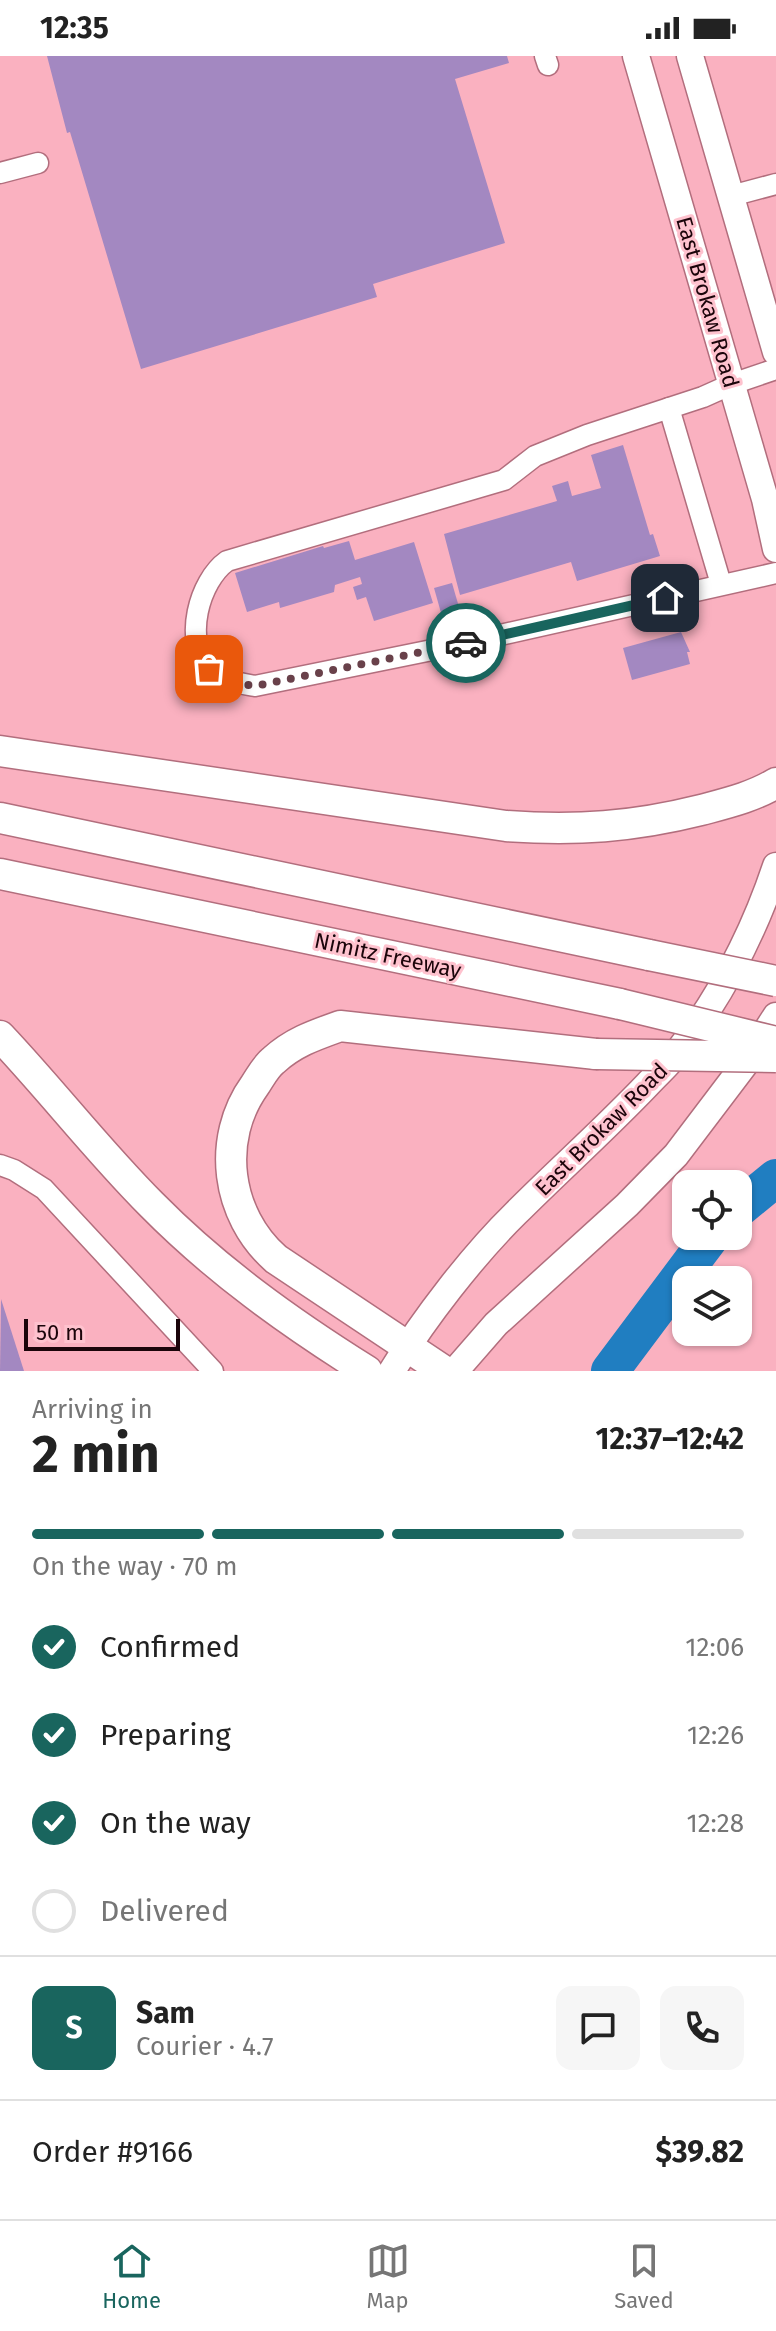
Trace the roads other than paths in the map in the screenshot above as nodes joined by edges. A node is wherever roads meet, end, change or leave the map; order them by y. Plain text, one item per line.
1 (636, 56) edge
2 (690, 56) edge
3 (38, 163) dead end
4 (0, 173) edge
5 (776, 184) edge
6 (731, 196) junction
7 (776, 352) edge
8 (776, 369) edge
9 (732, 384) junction
10 (669, 408) junction
11 (776, 549) edge
12 (776, 573) edge
13 (721, 584) junction
14 (0, 751) edge
15 (776, 783) edge
16 (0, 818) edge
17 (776, 866) edge
18 (0, 874) edge
19 (776, 981) edge
20 (776, 1016) edge
21 (0, 1036) edge
22 (776, 1042) edge
23 (776, 1057) edge
24 (0, 1165) edge
25 (399, 1359) edge
26 (213, 1371) edge
27 (367, 1371) edge
28 (444, 1371) edge
29 (455, 1371) edge

1 - 9 main road, East Brokaw Road
2 - 6 main road
3 - 4 lane
5 - 6 lane
6 - 7 main road
8 - 9 lane
9 - 10 lane
9 - 11 main road, East Brokaw Road
10 - 13 lane
10 - 13 lane
12 - 13 lane
14 - 15 highway
16 - 19 highway, bridge
17 - 25 main road, East Brokaw Road
18 - 22 highway, Nimitz Freeway, bridge
20 - 29 main road
21 - 27 highway
23 - 25 highway, bridge
24 - 26 lane
25 - 28 highway

